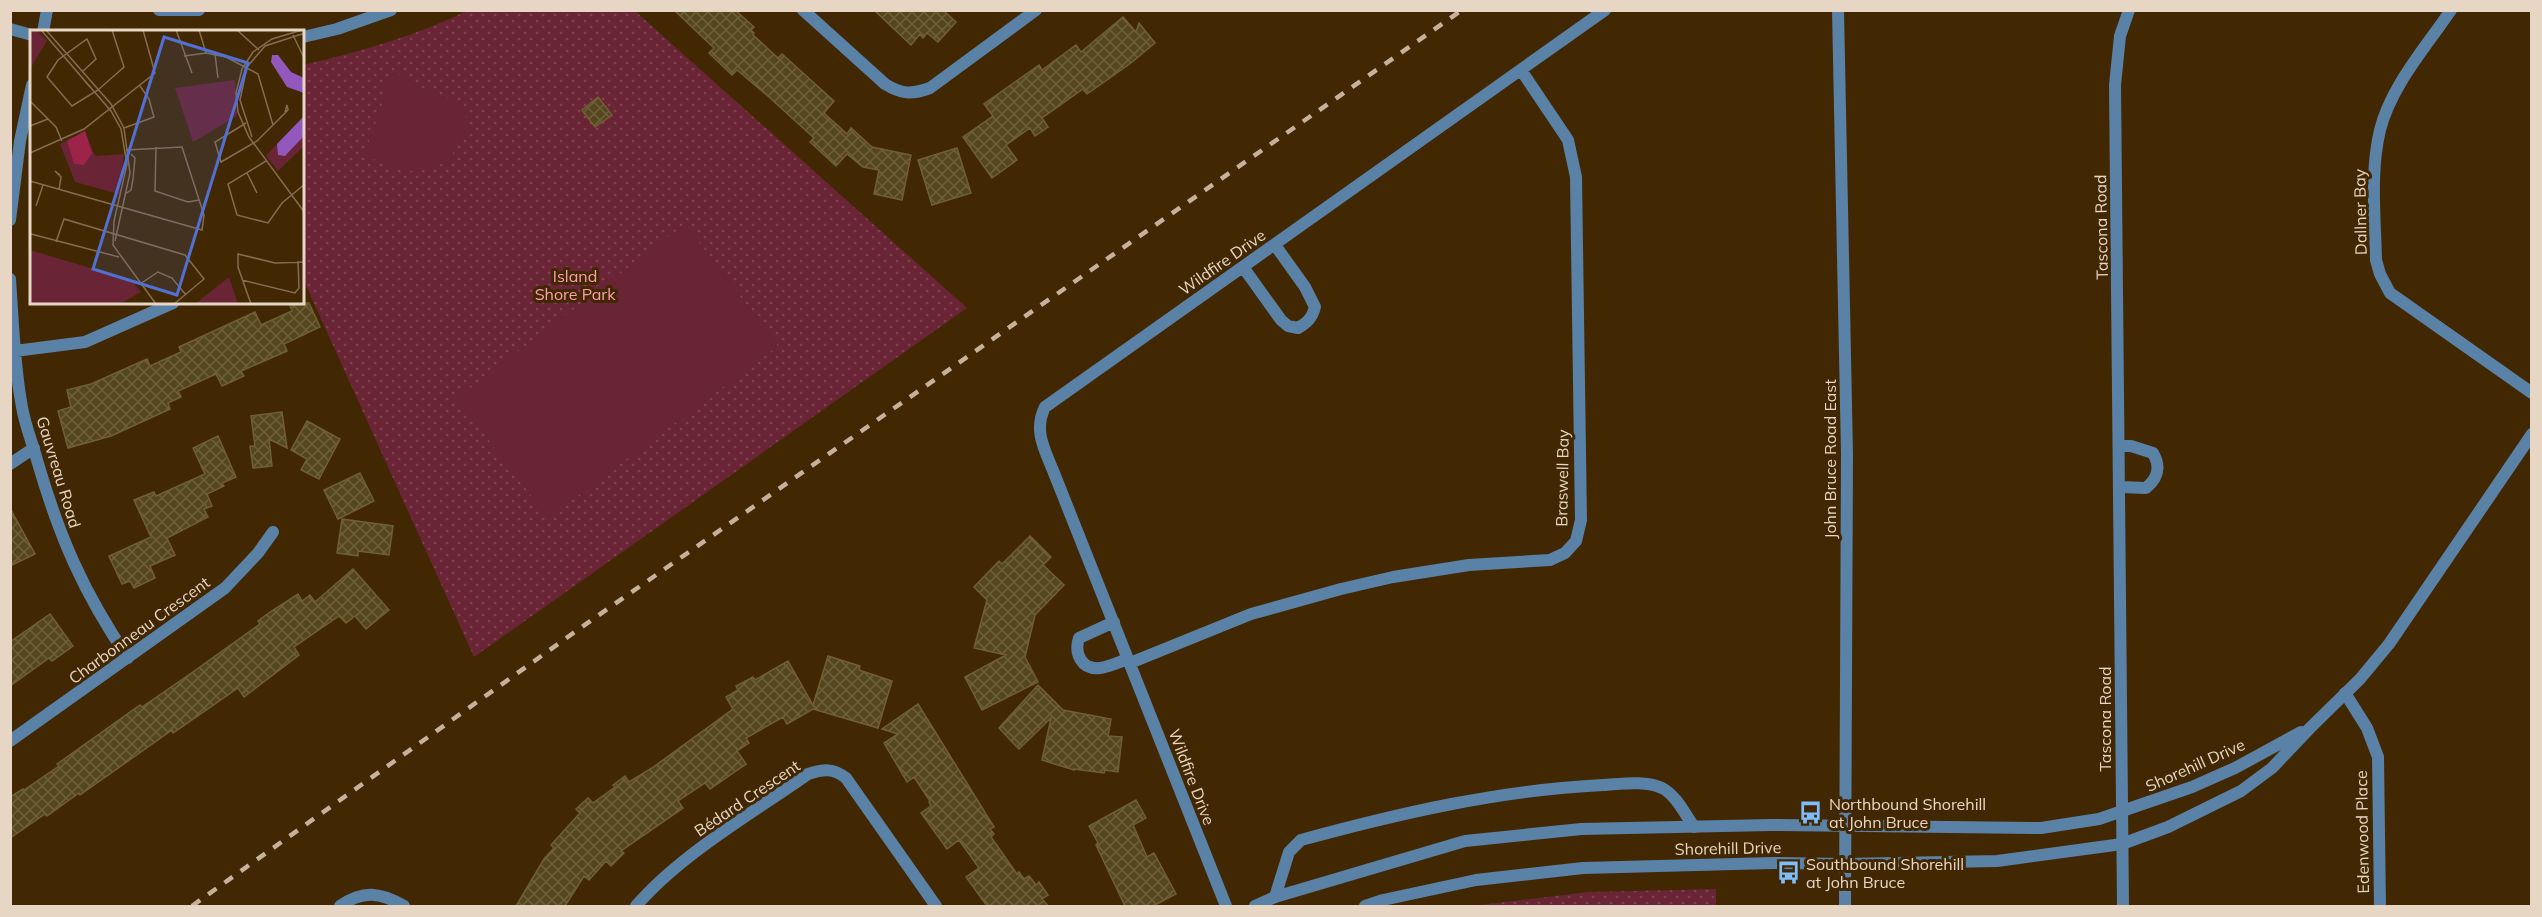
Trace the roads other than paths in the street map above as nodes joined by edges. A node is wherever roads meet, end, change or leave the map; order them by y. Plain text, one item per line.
1 (47, 10) edge
2 (159, 10) edge
3 (199, 10) edge
4 (391, 10) edge
5 (803, 10) edge
6 (1036, 10) edge
7 (1605, 10) edge
8 (1838, 10) edge
9 (2128, 10) edge
10 (2451, 10) edge
11 (10, 29) edge
12 (43, 30) edge
13 (30, 34) edge
14 (304, 37) edge
15 (1521, 70) junction
16 (30, 95) edge
17 (10, 220) edge
18 (1275, 245) junction
19 (1243, 267) junction
20 (10, 279) edge
21 (171, 304) edge
22 (15, 351) junction
23 (2532, 393) edge
24 (2532, 434) edge
25 (2120, 446) junction
26 (34, 448) junction
27 (10, 464) edge
28 (2121, 487) junction
29 (273, 532) dead end
30 (1114, 622) junction
31 (128, 658) junction
32 (1129, 661) junction
33 (2345, 693) junction
34 (2310, 728) junction
35 (10, 741) edge
36 (2122, 813) junction
37 (1694, 826) junction
38 (1845, 827) junction
39 (2122, 844) junction
40 (1844, 864) junction
41 (1275, 897) junction
42 (340, 906) edge
43 (404, 906) edge
44 (636, 906) edge
45 (936, 906) edge
46 (1226, 906) edge
47 (1255, 906) edge
48 (1365, 906) edge
49 (1845, 906) edge
50 (2123, 906) edge
51 (2380, 906) edge

1 - 12 street
2 - 3 street
4 - 14 street
5 - 6 street
7 - 15 street, Wildfire Drive
8 - 38 street, John Bruce Road East
9 - 25 street, Tascona Road
10 - 23 street, Dallner Bay
11 - 13 street
15 - 18 street, Wildfire Drive
15 - 32 street, Braswell Bay
16 - 17 street
18 - 19 street, Wildfire Drive
18 - 19 street
19 - 30 street, Wildfire Drive
20 - 22 street, Gauvreau Road
21 - 22 street
22 - 26 street, Gauvreau Road
24 - 33 street, Shorehill Drive
25 - 28 street, Tascona Road
25 - 28 street
26 - 27 street
26 - 31 street, Gauvreau Road
28 - 36 street, Tascona Road
29 - 31 street, Charbonneau Crescent
30 - 32 street, Wildfire Drive
30 - 32 street
31 - 35 street, Charbonneau Crescent
32 - 46 street, Wildfire Drive
33 - 34 street, Shorehill Drive
33 - 51 street, Edenwood Place
34 - 36 street, Shorehill Drive
34 - 39 street, Shorehill Drive
36 - 38 street, Shorehill Drive
36 - 39 street, Tascona Road
37 - 38 street, Shorehill Drive
37 - 41 street, Shorehill Drive
37 - 41 street, Shorehill Drive
38 - 40 street, John Bruce Road East
39 - 40 street, Shorehill Drive
39 - 50 street, Tascona Road
40 - 48 street, Shorehill Drive
40 - 49 street, John Bruce Road East
41 - 47 street, Shorehill Drive
42 - 43 street
44 - 45 street, Bédard Crescent

